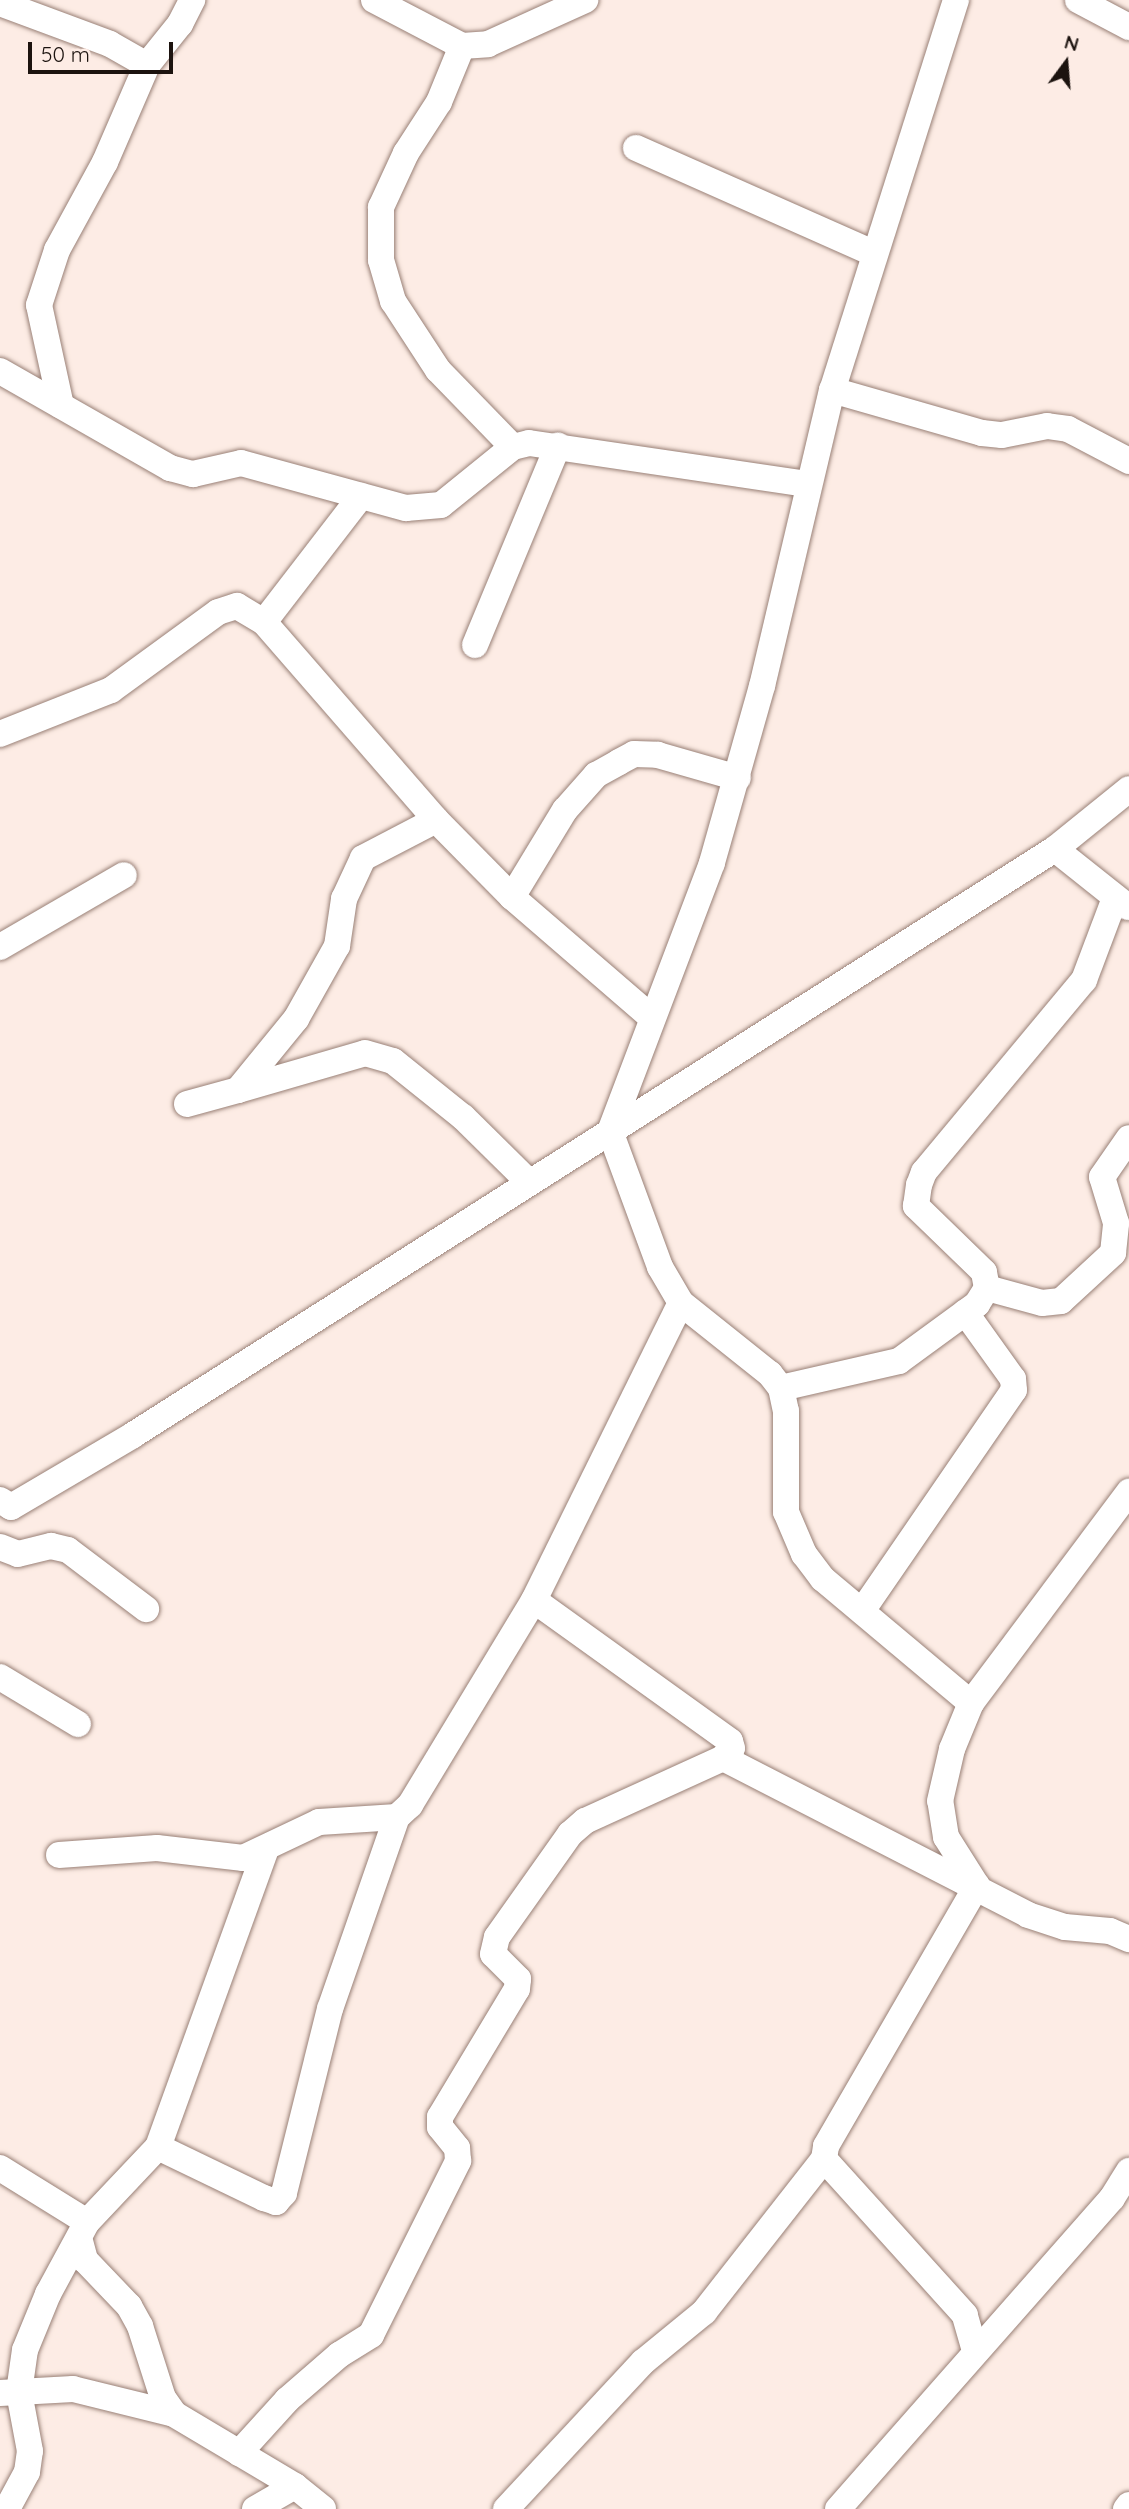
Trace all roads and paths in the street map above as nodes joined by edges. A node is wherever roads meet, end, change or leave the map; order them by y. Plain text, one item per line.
1 (192, 0) edge
2 (374, 0) edge
3 (585, 0) edge
4 (956, 0) edge
5 (1078, 0) edge
6 (0, 3) edge
7 (406, 7) edge
8 (1129, 27) edge
9 (462, 46) junction
10 (147, 65) junction
11 (636, 148) dead end
12 (875, 254) junction
13 (0, 371) edge
14 (832, 390) junction
15 (61, 406) junction
16 (558, 446) junction
17 (513, 447) junction
18 (1129, 461) edge
19 (806, 484) junction
20 (361, 496) junction
21 (264, 622) junction
22 (475, 645) dead end
23 (0, 734) edge
24 (738, 778) junction
25 (1129, 789) edge
26 (436, 820) junction
27 (1055, 849) junction
28 (124, 875) dead end
29 (512, 897) junction
30 (1122, 903) edge
31 (0, 947) edge
32 (650, 1016) junction
33 (238, 1090) junction
34 (187, 1104) dead end
35 (610, 1131) junction
36 (1129, 1138) edge
37 (529, 1182) junction
38 (1121, 1253) edge
39 (987, 1288) junction
40 (681, 1303) junction
41 (965, 1312) junction
42 (781, 1388) junction
43 (1129, 1492) edge
44 (4, 1507) edge
45 (0, 1547) edge
46 (534, 1601) junction
47 (146, 1609) dead end
48 (862, 1611) junction
49 (0, 1677) edge
50 (971, 1703) junction
51 (78, 1724) dead end
52 (723, 1758) junction
53 (397, 1816) junction
54 (265, 1849) junction
55 (59, 1855) dead end
56 (977, 1886) junction
57 (1129, 1939) edge
58 (158, 2147) junction
59 (824, 2159) junction
60 (0, 2168) edge
61 (1129, 2171) edge
62 (84, 2231) junction
63 (975, 2351) junction
64 (10, 2392) edge
65 (174, 2414) junction
66 (239, 2453) junction
67 (295, 2486) junction
68 (7, 2509) edge
69 (255, 2509) edge
70 (323, 2509) edge
71 (506, 2509) edge
72 (838, 2509) edge

1 - 10 street
2 - 7 street
3 - 9 street
4 - 12 street
5 - 8 street
6 - 10 street
7 - 9 street
9 - 17 street
10 - 15 street
11 - 12 street
12 - 14 street
13 - 15 street
14 - 18 street
14 - 19 street
15 - 20 street
16 - 17 street
16 - 19 street
16 - 22 street
17 - 20 street
19 - 24 street
20 - 21 street
21 - 23 street
21 - 26 street
24 - 29 street
24 - 32 street
25 - 27 street
26 - 29 street
26 - 33 street
27 - 30 street
27 - 35 street
28 - 31 street
29 - 32 street
30 - 39 street
32 - 35 street
33 - 34 street
33 - 37 street
35 - 37 street
35 - 40 street
36 - 38 street
37 - 44 street
38 - 39 street
39 - 41 street
40 - 42 street
40 - 46 street
41 - 42 street
41 - 48 street
42 - 48 street
43 - 50 street
45 - 47 street
46 - 52 street
46 - 53 street
48 - 50 street
49 - 51 street
50 - 56 street
52 - 56 street
52 - 66 street
53 - 54 street
53 - 58 street
54 - 55 street
54 - 58 street
56 - 57 street
56 - 59 street
58 - 62 street
59 - 63 street
59 - 71 street
60 - 62 street
61 - 63 street
62 - 64 street
62 - 65 street
63 - 72 street
64 - 65 street
64 - 68 street
65 - 66 street
66 - 67 street
67 - 69 street
67 - 70 street

